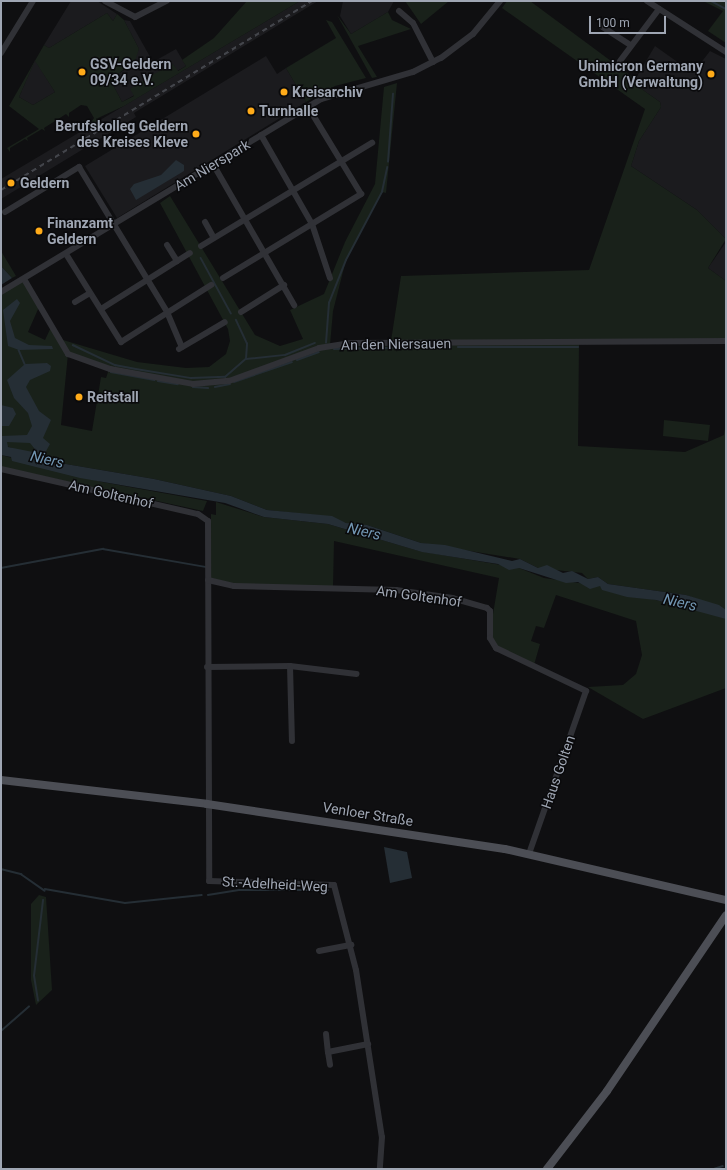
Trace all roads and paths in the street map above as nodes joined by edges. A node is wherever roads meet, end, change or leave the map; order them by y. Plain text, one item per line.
1 (33, 1) edge
2 (105, 1) edge
3 (167, 1) edge
4 (500, 1) edge
5 (647, 1) edge
6 (659, 9) junction
7 (399, 11) dead end
8 (601, 26) dead end
9 (630, 45) junction
10 (726, 52) edge
11 (1, 53) edge
12 (620, 61) dead end
13 (432, 62) junction
14 (308, 107) junction
15 (261, 135) junction
16 (372, 143) dead end
17 (341, 161) junction
18 (213, 164) junction
19 (294, 190) junction
20 (5, 212) dead end
21 (246, 219) junction
22 (205, 222) dead end
23 (312, 224) junction
24 (114, 225) junction
25 (214, 238) junction
26 (167, 245) dead end
27 (201, 246) dead end
28 (266, 252) junction
29 (190, 253) dead end
30 (66, 254) junction
31 (177, 261) junction
32 (223, 278) dead end
33 (330, 278) dead end
34 (24, 280) junction
35 (147, 280) junction
36 (211, 285) dead end
37 (284, 285) junction
38 (1, 292) edge
39 (90, 293) junction
40 (75, 302) dead end
41 (294, 305) dead end
42 (100, 309) junction
43 (167, 312) junction
44 (241, 312) dead end
45 (225, 322) dead end
46 (726, 341) edge
47 (1, 469) edge
48 (208, 580) junction
49 (290, 666) junction
50 (208, 667) junction
51 (357, 674) dead end
52 (586, 691) joint
53 (292, 741) dead end
54 (1, 780) edge
55 (207, 804) junction
56 (529, 854) junction
57 (726, 900) edge
58 (726, 915) edge
59 (351, 945) junction
60 (319, 952) dead end
61 (326, 1034) dead end
62 (368, 1044) junction
63 (328, 1052) junction
64 (330, 1065) dead end
65 (380, 1169) edge
66 (547, 1169) edge

1 - 11 street
2 - 3 street
4 - 13 street, Am Nierspark
5 - 6 street
6 - 9 street
6 - 10 street
7 - 13 street
8 - 9 street
9 - 12 street
13 - 14 street, Am Nierspark
14 - 15 street, Am Nierspark
14 - 17 street
15 - 18 street, Am Nierspark
15 - 19 street
16 - 17 street
17 - 19 street
17 - 23 street
18 - 21 street
18 - 24 street, Am Nierspark
19 - 21 street
19 - 23 street
20 - 24 street
21 - 25 street
21 - 28 street
22 - 25 street
23 - 28 street
23 - 33 street
24 - 30 street, Am Nierspark
24 - 35 street
25 - 27 street
26 - 31 street
28 - 32 street
28 - 37 street
29 - 31 street
30 - 34 street, Am Nierspark
30 - 39 street
31 - 35 street
34 - 38 street, Am Nierspark
34 - 46 street, An den Niersauen
35 - 42 street
35 - 43 street
36 - 43 street
37 - 41 street
37 - 44 street
39 - 40 street
39 - 42 street
42 - 43 street
43 - 45 street
47 - 48 street, Am Goltenhof
48 - 50 street, Am Goltenhof
48 - 52 street, Am Goltenhof
49 - 50 street
49 - 51 street
49 - 53 street
50 - 55 street, Am Goltenhof
52 - 56 street, Haus Golten
54 - 55 main road, Venloer Straße
55 - 56 main road, Venloer Straße
55 - 59 street, St.-Adelheid-Weg
56 - 57 main road, Venloer Straße
58 - 66 main road
59 - 60 street
59 - 62 street, St.-Adelheid-Weg
61 - 63 street
62 - 63 street
62 - 65 street, St.-Adelheid-Weg
63 - 64 street

